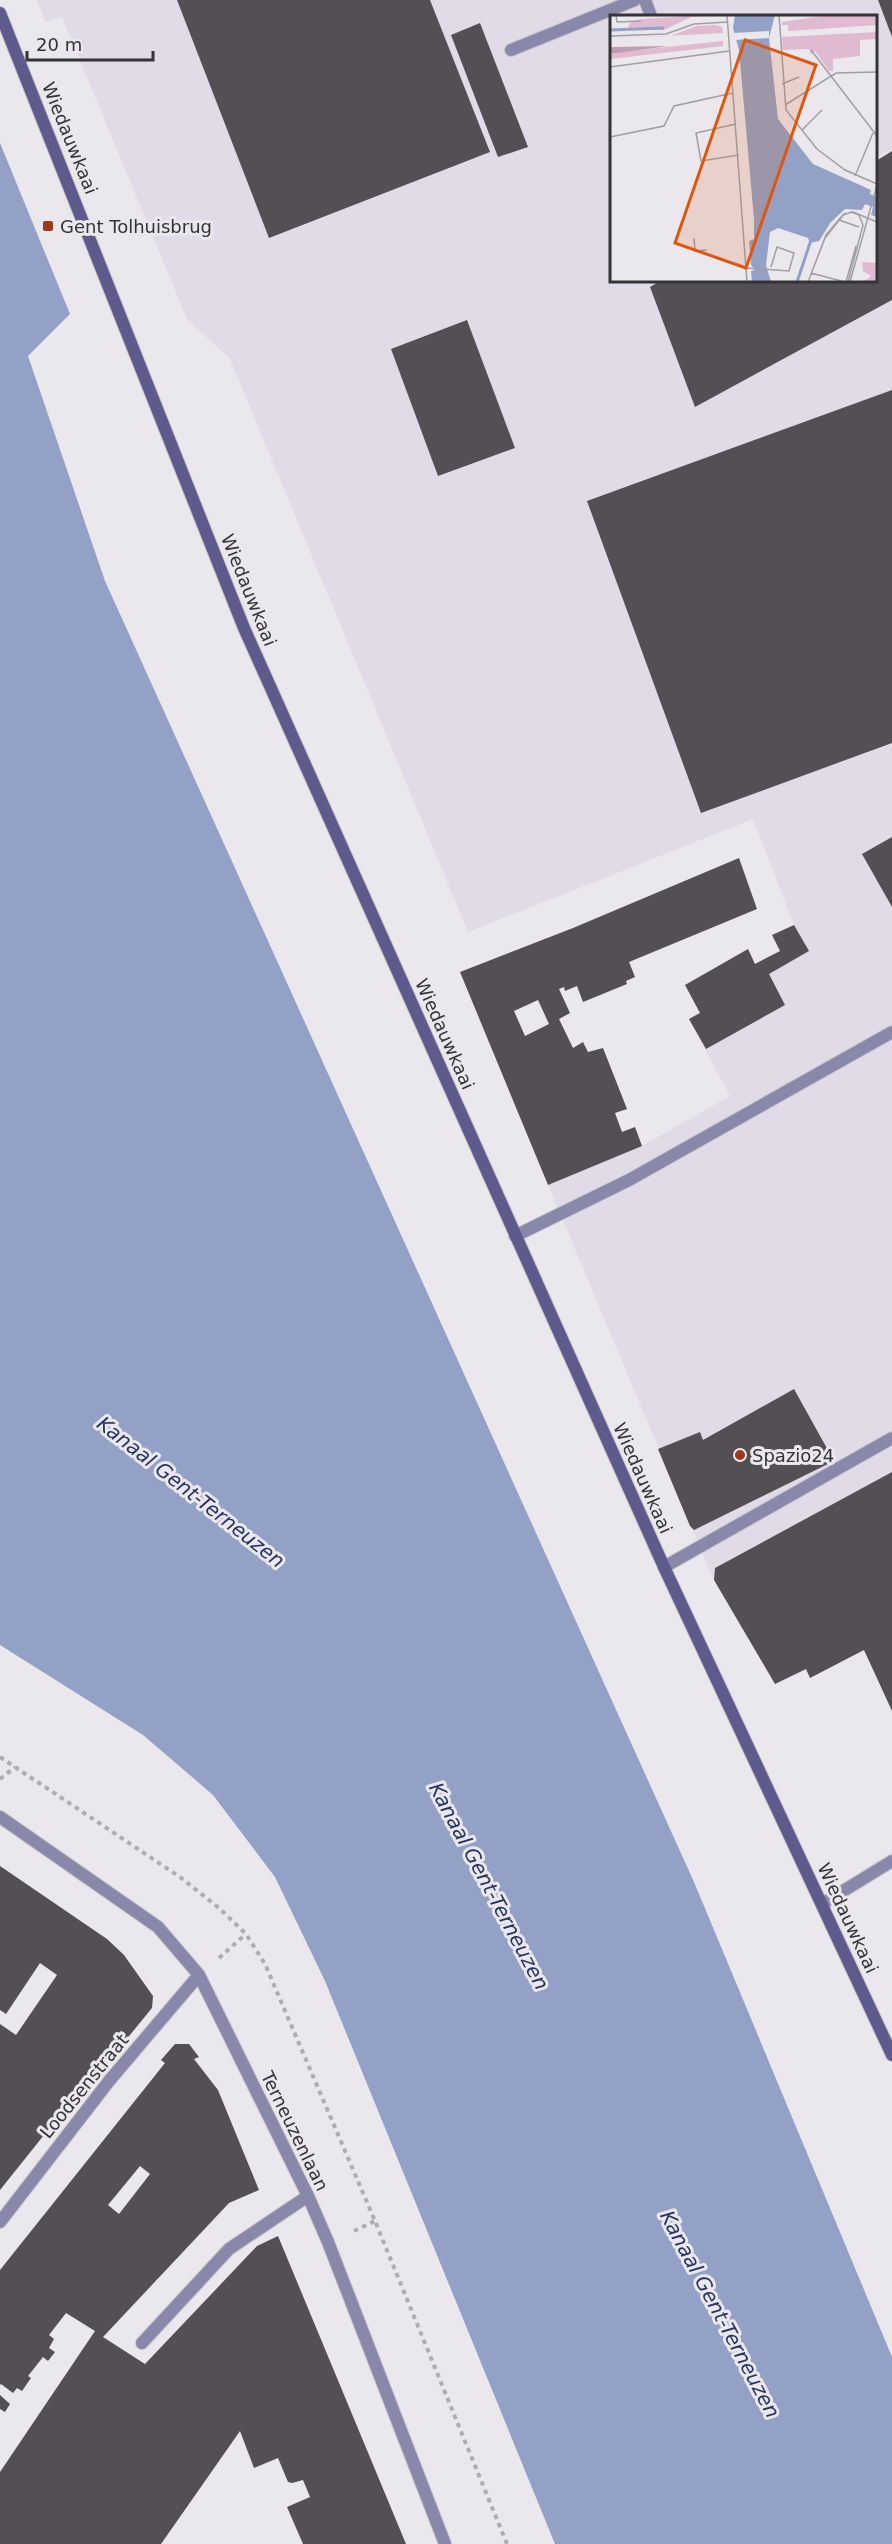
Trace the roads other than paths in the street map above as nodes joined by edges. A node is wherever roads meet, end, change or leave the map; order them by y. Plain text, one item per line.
1 (635, 0) edge
2 (645, 0) edge
3 (0, 13) edge
4 (651, 15) edge
5 (511, 50) dead end
6 (892, 1032) edge
7 (515, 1236) junction
8 (892, 1438) edge
9 (664, 1568) junction
10 (0, 1817) edge
11 (892, 1861) edge
12 (822, 1904) junction
13 (199, 1975) junction
14 (892, 2055) edge
15 (308, 2196) junction
16 (0, 2222) edge
17 (142, 2343) dead end
18 (445, 2544) edge

1 - 5 street
2 - 4 street
3 - 7 main road, Wiedauwkaai
6 - 7 street
7 - 9 main road, Wiedauwkaai
8 - 9 street
9 - 12 main road, Wiedauwkaai
10 - 13 street, Terneuzenlaan
11 - 12 street
12 - 14 main road, Wiedauwkaai
13 - 15 street, Terneuzenlaan
13 - 16 street, Loodsenstraat
15 - 17 street
15 - 18 street, Terneuzenlaan

